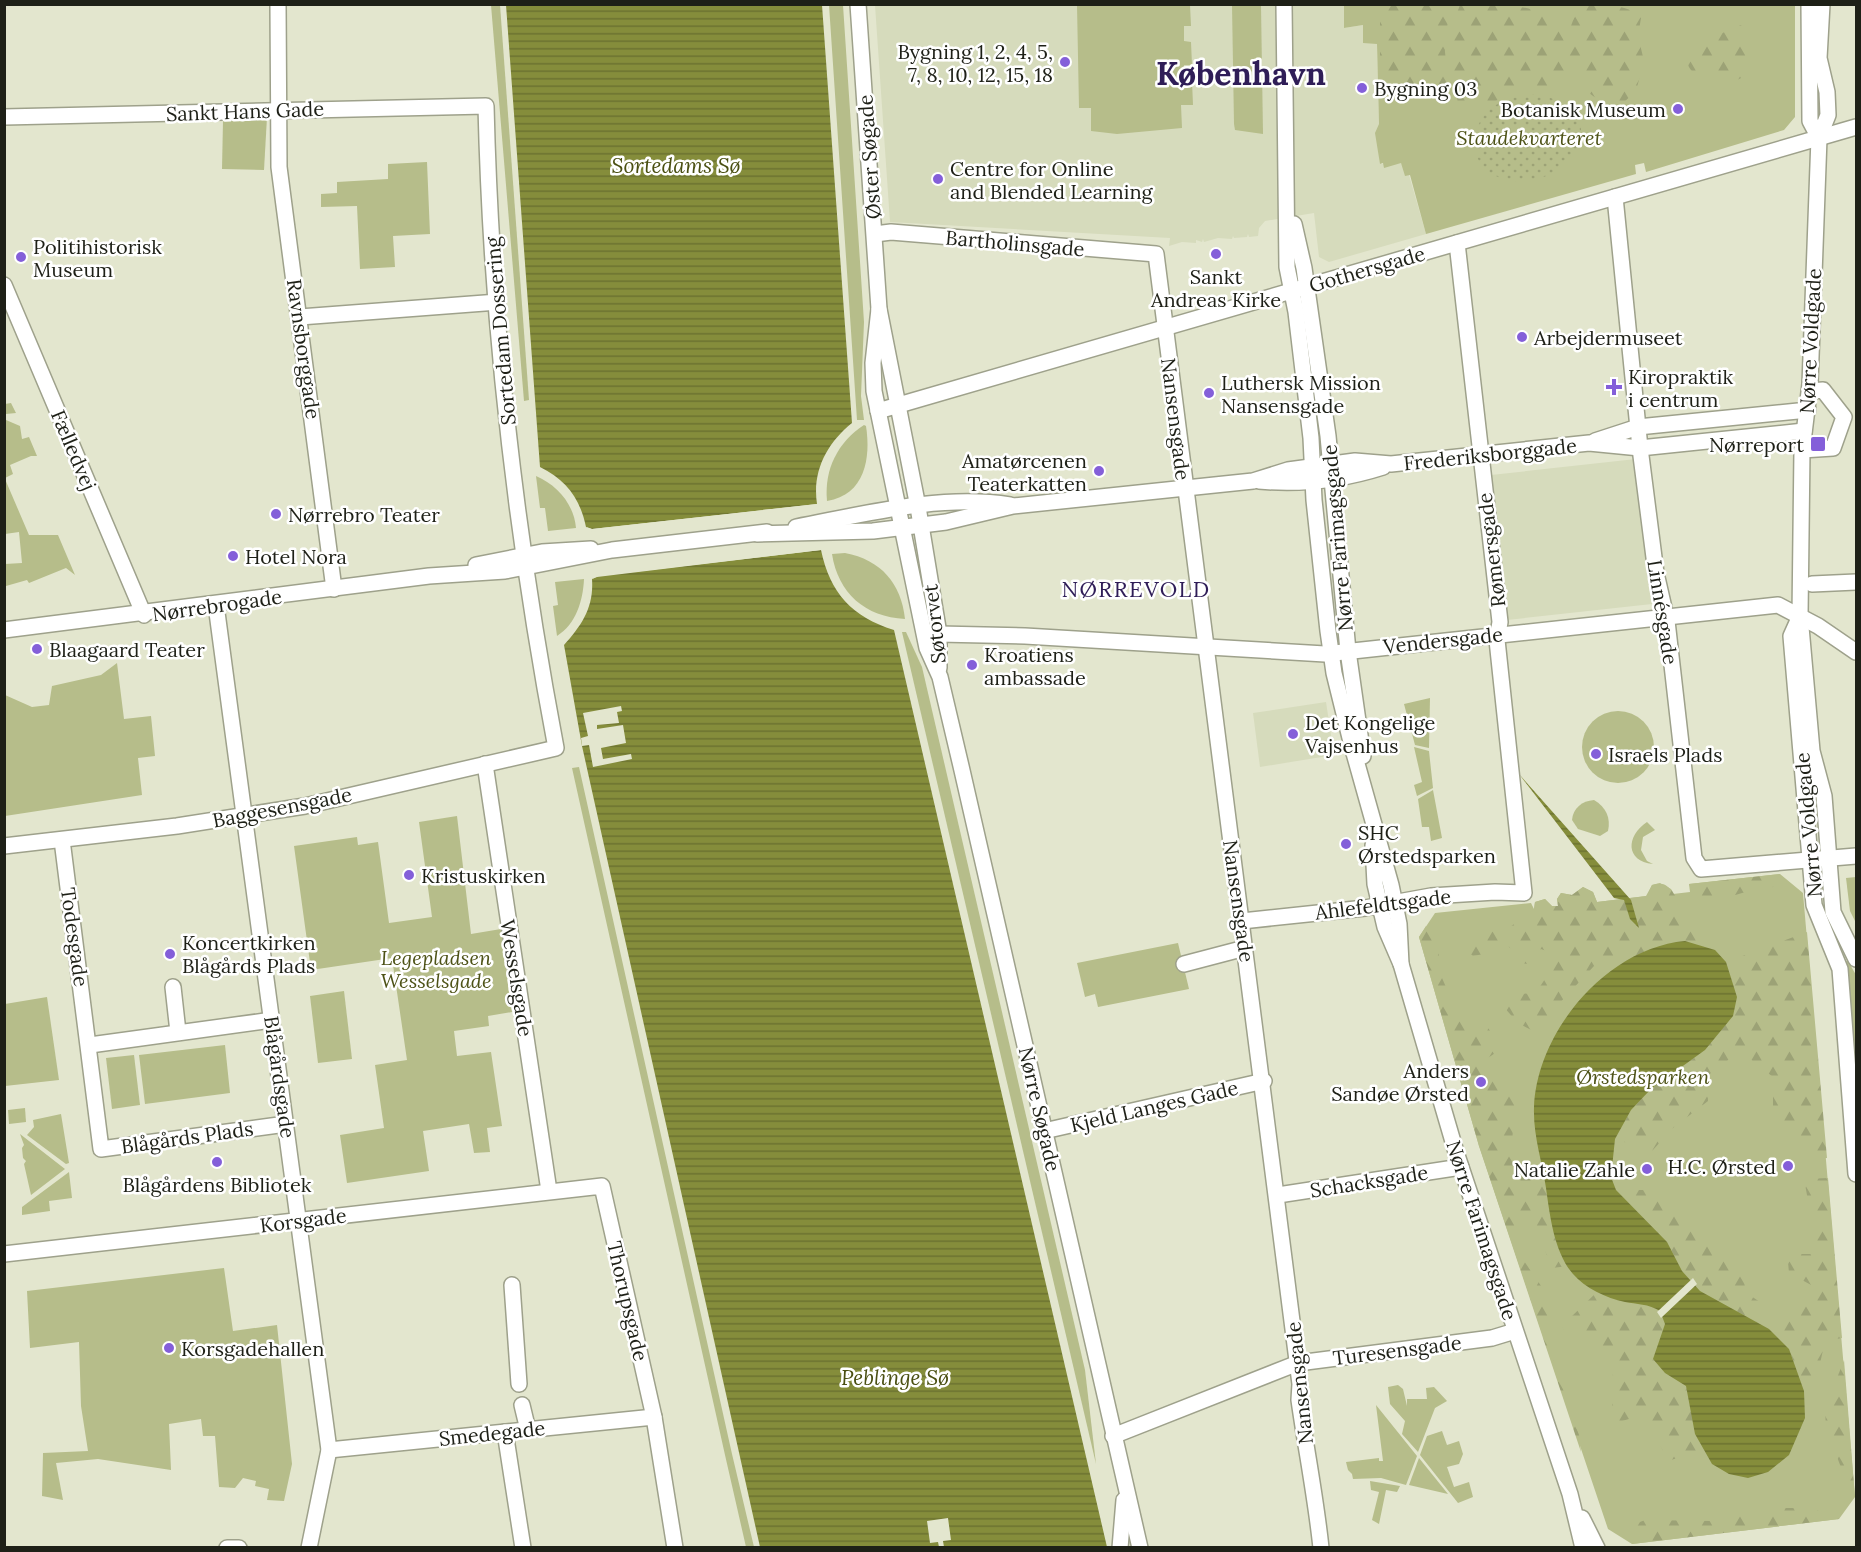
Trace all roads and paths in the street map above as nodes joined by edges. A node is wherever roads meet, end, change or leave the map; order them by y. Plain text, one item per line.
1 (278, 4) edge
2 (858, 4) edge
3 (1284, 4) edge
4 (1809, 4) edge
5 (1822, 4) edge
6 (486, 106) joint
7 (278, 110) junction
8 (4, 117) edge
9 (1857, 127) edge
10 (1819, 138) junction
11 (1615, 197) junction
12 (874, 234) junction
13 (1457, 243) junction
14 (1156, 254) joint
15 (4, 285) edge
16 (1299, 289) junction
17 (498, 302) junction
18 (879, 309) junction
19 (300, 317) junction
20 (1164, 328) junction
21 (1810, 391) junction
22 (897, 406) junction
23 (1808, 410) junction
24 (878, 411) junction
25 (1850, 417) edge
26 (1638, 427) junction
27 (1804, 431) junction
28 (1589, 443) junction
29 (1640, 448) junction
30 (1802, 450) junction
31 (1480, 455) junction
32 (1331, 472) junction
33 (1313, 474) junction
34 (1185, 488) junction
35 (1013, 506) junction
36 (918, 507) junction
37 (898, 509) junction
38 (921, 525) junction
39 (902, 527) junction
40 (757, 534) junction
41 (525, 561) junction
42 (1857, 582) edge
43 (1812, 584) dead end
44 (334, 589) junction
45 (216, 605) junction
46 (144, 615) junction
47 (1665, 616) junction
48 (1800, 616) junction
49 (4, 630) edge
50 (939, 634) junction
51 (1498, 634) junction
52 (1205, 647) junction
53 (1347, 651) junction
54 (1857, 652) edge
55 (1331, 653) junction
56 (940, 676) junction
57 (556, 748) joint
58 (485, 764) junction
59 (1365, 790) junction
60 (246, 816) junction
61 (62, 840) junction
62 (4, 846) edge
63 (1857, 856) edge
64 (1829, 858) junction
65 (1810, 859) junction
66 (1524, 893) joint
67 (1387, 904) junction
68 (1242, 921) junction
69 (1245, 948) junction
70 (1857, 959) edge
71 (1184, 964) dead end
72 (173, 987) dead end
73 (272, 1020) junction
74 (178, 1032) junction
75 (89, 1040) junction
76 (1264, 1081) junction
77 (286, 1124) junction
78 (1044, 1131) junction
79 (1461, 1167) junction
80 (1857, 1174) edge
81 (602, 1186) joint
82 (549, 1191) junction
83 (1278, 1195) junction
84 (300, 1220) junction
85 (4, 1254) edge
86 (512, 1285) dead end
87 (1515, 1331) junction
88 (1298, 1363) junction
89 (519, 1384) dead end
90 (522, 1405) dead end
91 (654, 1417) junction
92 (528, 1430) junction
93 (505, 1432) junction
94 (1113, 1436) junction
95 (329, 1450) junction
96 (1125, 1489) junction
97 (1570, 1494) junction
98 (1321, 1543) edge
99 (1139, 1546) edge
100 (227, 1548) edge
101 (239, 1548) edge
102 (309, 1548) edge
103 (523, 1548) edge
104 (675, 1548) edge
105 (1120, 1548) edge
106 (1583, 1548) edge
107 (1597, 1548) edge

1 - 7 street, Ravnsborggade
2 - 12 street, Øster Søgade
3 - 16 street
4 - 10 street
5 - 10 street
6 - 7 street, Sankt Hans Gade
6 - 17 street, Sortedam Dossering
7 - 8 street, Sankt Hans Gade
7 - 19 street, Ravnsborggade
9 - 10 street, Gothersgade
10 - 11 street, Gothersgade
10 - 21 street, Nørre Voldgade
11 - 13 street, Gothersgade
11 - 26 street, Linnésgade
12 - 14 street, Bartholinsgade
12 - 18 street, Øster Søgade
13 - 16 street, Gothersgade
13 - 31 street, Rømersgade
14 - 20 street, Nansensgade
15 - 46 street, Fælledvej
16 - 20 street, Gothersgade
16 - 32 street, Nørre Farimagsgade
16 - 33 street, Nørre Farimagsgade
17 - 19 street
17 - 41 street, Sortedam Dossering
18 - 22 street, Søtorvet
18 - 24 street, Søtorvet
19 - 44 street, Ravnsborggade
20 - 22 street, Gothersgade
20 - 34 street, Nansensgade
21 - 23 street, Nørre Voldgade
21 - 25 street
22 - 24 street, Gothersgade
22 - 36 street, Søtorvet
23 - 26 street, Frederiksborggade
23 - 27 street, Nørre Voldgade
24 - 37 street, Søtorvet
25 - 30 street
26 - 28 street, Frederiksborggade
26 - 29 street, Linnésgade
27 - 29 street, Frederiksborggade
27 - 30 street, Nørre Voldgade
28 - 29 street, Frederiksborggade
28 - 31 street, Frederiksborggade
29 - 47 street, Linnésgade
30 - 48 street, Nørre Voldgade
31 - 32 street, Frederiksborggade
31 - 51 street, Rømersgade
32 - 33 street, Frederiksborggade
32 - 53 street, Nørre Farimagsgade
33 - 34 street, Frederiksborggade
33 - 55 street, Nørre Farimagsgade
34 - 35 street, Frederiksborggade
34 - 52 street, Nansensgade
35 - 36 street, Frederiksborggade
35 - 38 street, Frederiksborggade
36 - 37 street, Frederiksborggade
36 - 38 street, Søtorvet
37 - 39 street, Søtorvet
37 - 40 street, Frederiksborggade
38 - 39 street, Frederiksborggade
38 - 50 street, Søtorvet
39 - 40 street, Frederiksborggade
39 - 56 street, Søtorvet
40 - 41 street, Nørrebrogade
41 - 44 street, Nørrebrogade
41 - 57 street, Sortedam Dossering
42 - 43 street
44 - 45 street, Nørrebrogade
45 - 46 street, Nørrebrogade
45 - 60 street, Blågårdsgade
46 - 49 street, Nørrebrogade
47 - 48 street, Vendersgade
47 - 51 street, Vendersgade
47 - 65 street, Linnésgade
48 - 54 street, Vendersgade
48 - 64 street, Nørre Voldgade
48 - 65 street, Nørre Voldgade
50 - 52 street, Vendersgade
50 - 56 street, Søtorvet
51 - 53 street, Vendersgade
51 - 66 street, Rømersgade
52 - 55 street, Vendersgade
52 - 68 street, Nansensgade
53 - 55 street, Vendersgade
53 - 59 street, Nørre Farimagsgade
55 - 59 street, Nørre Farimagsgade
56 - 78 street, Nørre Søgade
57 - 58 street, Baggesensgade
58 - 60 street, Baggesensgade
58 - 82 street, Wesselsgade
59 - 67 street, Nørre Farimagsgade
60 - 61 street, Baggesensgade
60 - 73 street, Blågårdsgade
61 - 62 street, Baggesensgade
61 - 75 street, Todesgade
63 - 64 street, Linnésgade
64 - 65 street, Linnésgade
64 - 70 street, Nørre Voldgade
65 - 80 street, Nørre Voldgade
66 - 67 street, Ahlefeldtsgade
67 - 68 street, Ahlefeldtsgade
67 - 79 street, Nørre Farimagsgade
68 - 69 street, Nansensgade
69 - 71 street
69 - 76 street, Nansensgade
72 - 74 street
73 - 74 street
73 - 77 street, Blågårdsgade
74 - 75 street
75 - 77 street, Blågårds Plads
76 - 78 street, Kjeld Langes Gade
76 - 83 street, Nansensgade
77 - 84 street, Blågårdsgade
78 - 94 street, Nørre Søgade
79 - 83 street, Schacksgade
79 - 87 street, Nørre Farimagsgade
81 - 82 street, Korsgade
81 - 91 street, Thorupsgade
82 - 84 street, Korsgade
83 - 88 street, Nansensgade
84 - 85 street, Korsgade
84 - 95 street, Blågårdsgade
86 - 89 street
87 - 88 street, Turesensgade
87 - 97 street, Nørre Farimagsgade
88 - 94 street, Turesensgade
88 - 98 street, Nansensgade
90 - 92 street
91 - 92 street, Smedegade
91 - 104 street, Thorupsgade
92 - 93 street, Smedegade
93 - 95 street, Smedegade
93 - 103 street
94 - 96 street, Nørre Søgade
95 - 102 street, Blågårdsgade
96 - 99 street, Nørre Søgade
96 - 105 street
97 - 106 street, Nørre Farimagsgade
97 - 107 street, Nørre Farimagsgade
100 - 101 street

